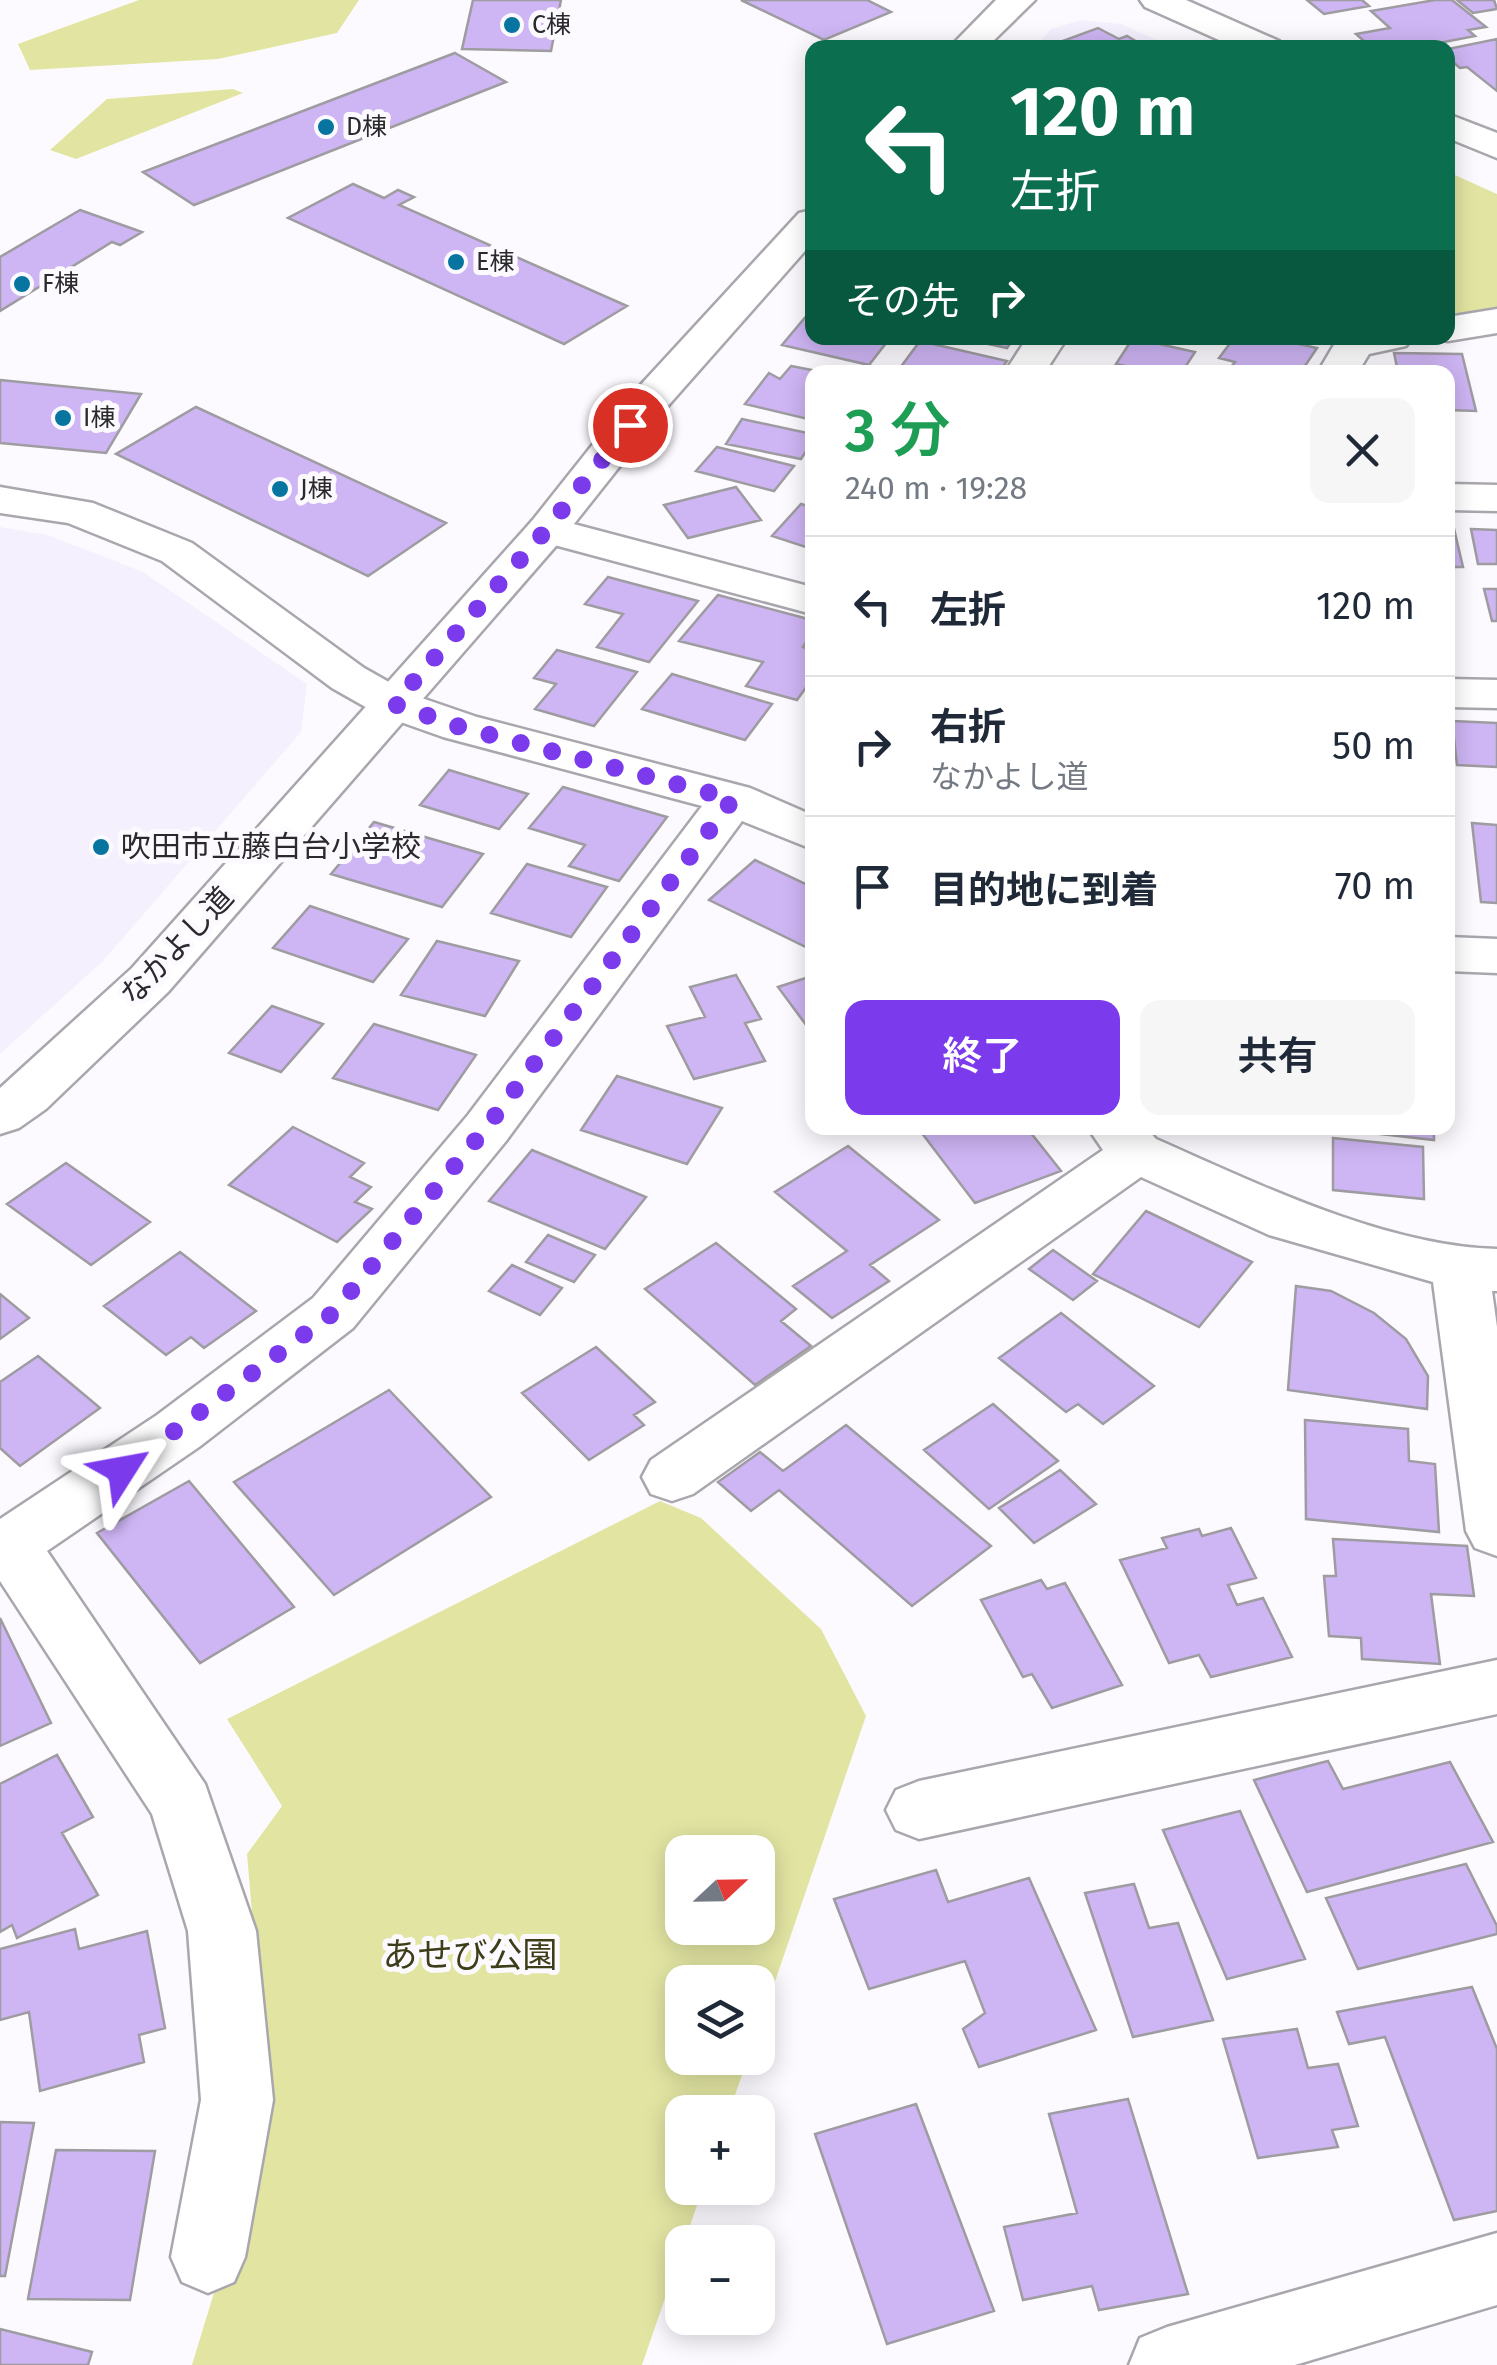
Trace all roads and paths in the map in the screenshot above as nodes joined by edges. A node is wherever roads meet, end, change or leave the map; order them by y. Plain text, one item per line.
1 (1018, 0) edge
2 (1157, 0) edge
3 (973, 40) edge
4 (1249, 40) edge
5 (1455, 129) edge
6 (1497, 147) edge
7 (805, 235) edge
8 (1497, 321) edge
9 (1455, 328) edge
10 (1455, 497) edge
11 (1497, 498) edge
12 (0, 500) edge
13 (546, 530) junction
14 (805, 600) edge
15 (1455, 693) edge
16 (1497, 694) edge
17 (394, 704) junction
18 (733, 799) junction
19 (805, 831) edge
20 (1455, 954) edge
21 (1497, 956) edge
22 (0, 1115) edge
23 (1126, 1140) edge
24 (1478, 1269) edge
25 (672, 1477) dead end
26 (1497, 1532) edge
27 (5, 1549) edge
28 (1497, 1688) edge
29 (919, 1810) dead end
30 (208, 2256) dead end
31 (1497, 2269) edge
32 (1167, 2365) edge

1 - 3 street
2 - 4 street
5 - 6 street
7 - 13 street, なかよし道
8 - 9 street
10 - 11 street
12 - 17 street
13 - 14 street
13 - 17 street, なかよし道
15 - 16 street
17 - 18 street
17 - 22 street, なかよし道
18 - 19 street
18 - 27 street
20 - 21 street
23 - 24 street
23 - 25 street
24 - 26 street
27 - 30 street
28 - 29 street
31 - 32 street

